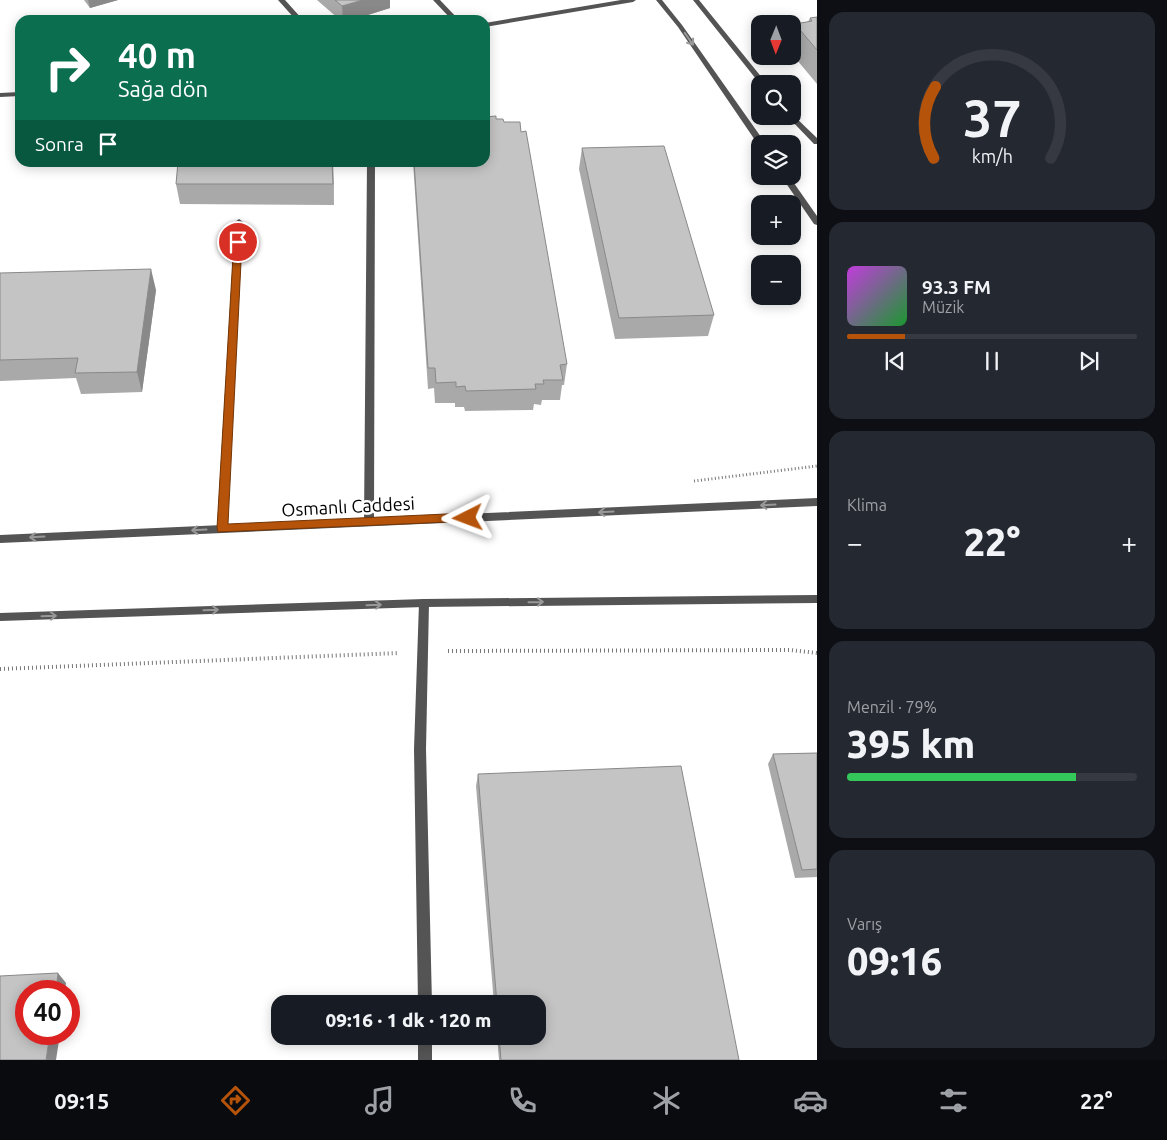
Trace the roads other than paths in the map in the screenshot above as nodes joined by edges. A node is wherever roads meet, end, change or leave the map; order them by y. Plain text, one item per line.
1 (281, 0) edge
2 (436, 0) edge
3 (633, 0) edge
4 (659, 0) edge
5 (696, 0) edge
6 (295, 15) edge
7 (451, 15) edge
8 (490, 24) edge
9 (757, 75) edge
10 (15, 94) edge
11 (0, 95) edge
12 (801, 125) edge
13 (756, 135) edge
14 (817, 142) edge
15 (371, 167) edge
16 (791, 185) edge
17 (239, 222) dead end
18 (817, 222) edge
19 (817, 501) edge
20 (369, 522) junction
21 (222, 528) junction
22 (0, 539) edge
23 (817, 599) edge
24 (424, 603) junction
25 (0, 618) edge
26 (424, 995) edge
27 (425, 1045) edge
28 (426, 1060) edge

1 - 6 street
2 - 7 street
3 - 8 street
4 -> 13 street
5 - 9 street
10 - 11 street
12 - 14 street
15 - 20 street
16 - 18 street
17 - 21 street
19 -> 20 street, Osmanlı Caddesi
20 - 21 street, Osmanlı Caddesi
21 -> 22 street, Osmanlı Caddesi
24 -> 23 street
25 -> 24 street
24 - 26 street
27 - 28 street

